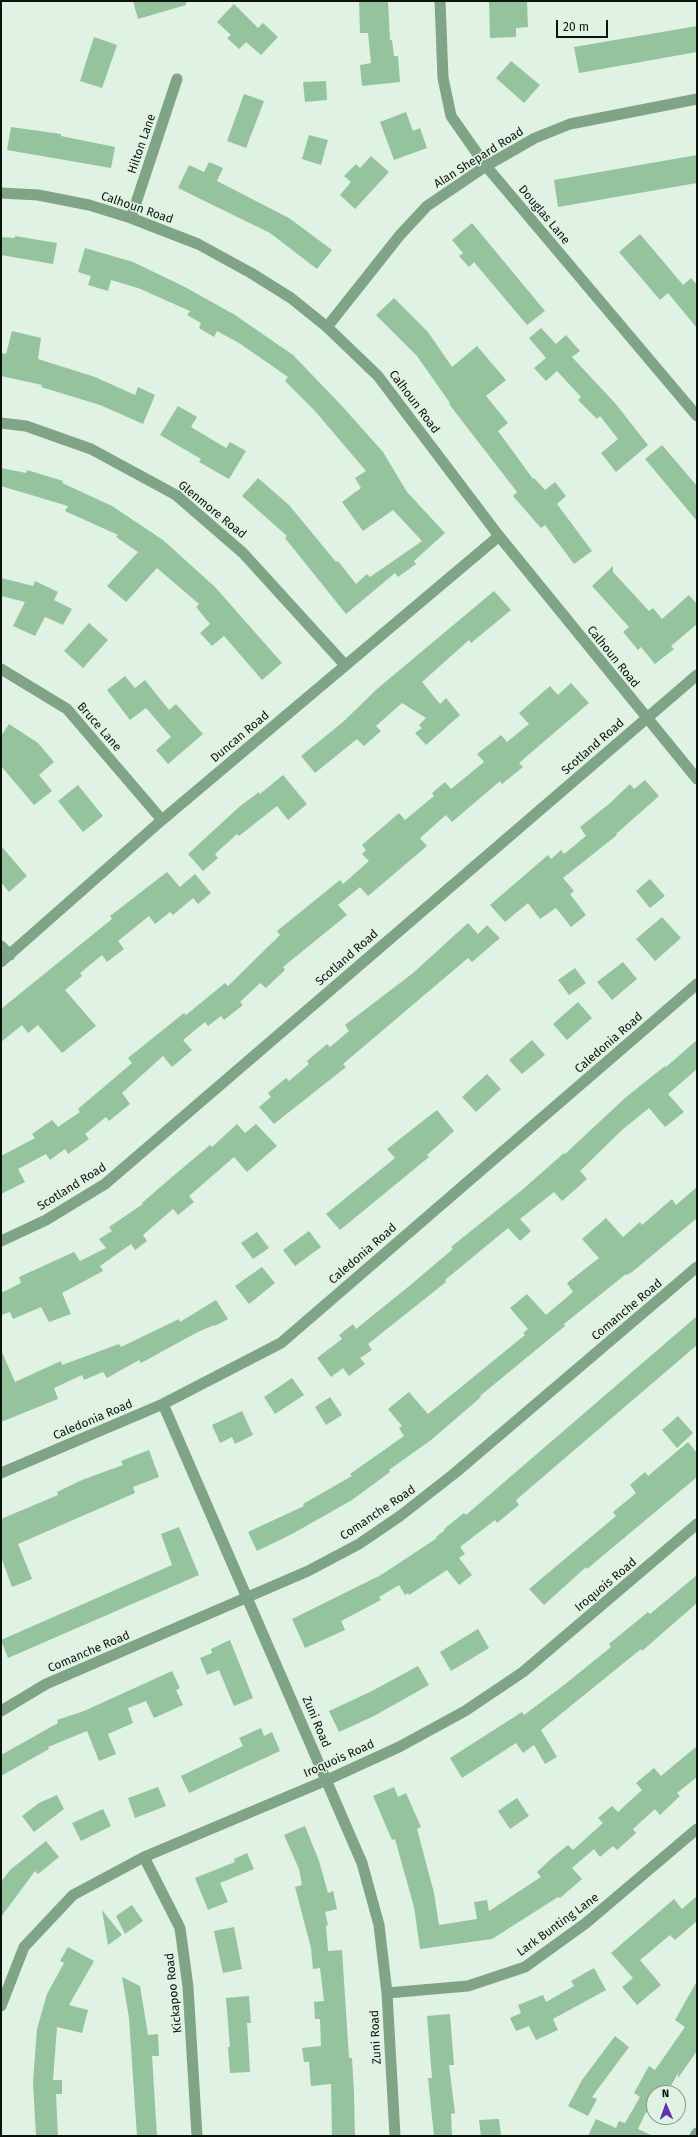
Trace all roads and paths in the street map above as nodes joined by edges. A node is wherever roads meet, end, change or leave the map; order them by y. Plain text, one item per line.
1 (440, 1) edge
2 (177, 79) dead end
3 (697, 100) edge
4 (486, 166) junction
5 (1, 193) edge
6 (131, 218) junction
7 (327, 327) junction
8 (697, 416) edge
9 (1, 423) edge
10 (499, 536) junction
11 (345, 665) junction
12 (1, 669) edge
13 (697, 675) edge
14 (645, 718) junction
15 (697, 779) edge
16 (162, 820) junction
17 (1, 946) edge
18 (5, 958) edge
19 (697, 984) edge
20 (1, 1241) edge
21 (697, 1267) edge
22 (163, 1404) junction
23 (1, 1473) edge
24 (697, 1524) edge
25 (248, 1598) junction
26 (1, 1711) edge
27 (327, 1780) junction
28 (697, 1829) edge
29 (144, 1857) junction
30 (387, 1993) junction
31 (1, 2006) edge
32 (197, 2136) edge
33 (395, 2136) edge

1 - 4 street, Douglas Lane
2 - 6 street, Hilton Lane
3 - 4 street, Alan Shepard Road
4 - 7 street, Alan Shepard Road
4 - 8 street, Douglas Lane
5 - 6 street, Calhoun Road
6 - 7 street, Calhoun Road
7 - 10 street, Calhoun Road
9 - 11 street, Glenmore Road
10 - 11 street, Duncan Road
10 - 14 street, Calhoun Road
11 - 16 street, Duncan Road
12 - 16 street, Bruce Lane
13 - 14 street, Scotland Road
14 - 15 street, Calhoun Road
14 - 20 street, Scotland Road
16 - 18 street, Duncan Road
17 - 18 street
19 - 22 street, Caledonia Road
21 - 25 street, Comanche Road
22 - 23 street, Caledonia Road
22 - 25 street, Zuni Road
24 - 27 street, Iroquois Road
25 - 26 street, Comanche Road
25 - 27 street, Zuni Road
27 - 29 street, Iroquois Road
27 - 30 street, Zuni Road
28 - 30 street, Lark Bunting Lane
29 - 31 street, Iroquois Road
29 - 32 street, Kickapoo Road
30 - 33 street, Zuni Road

